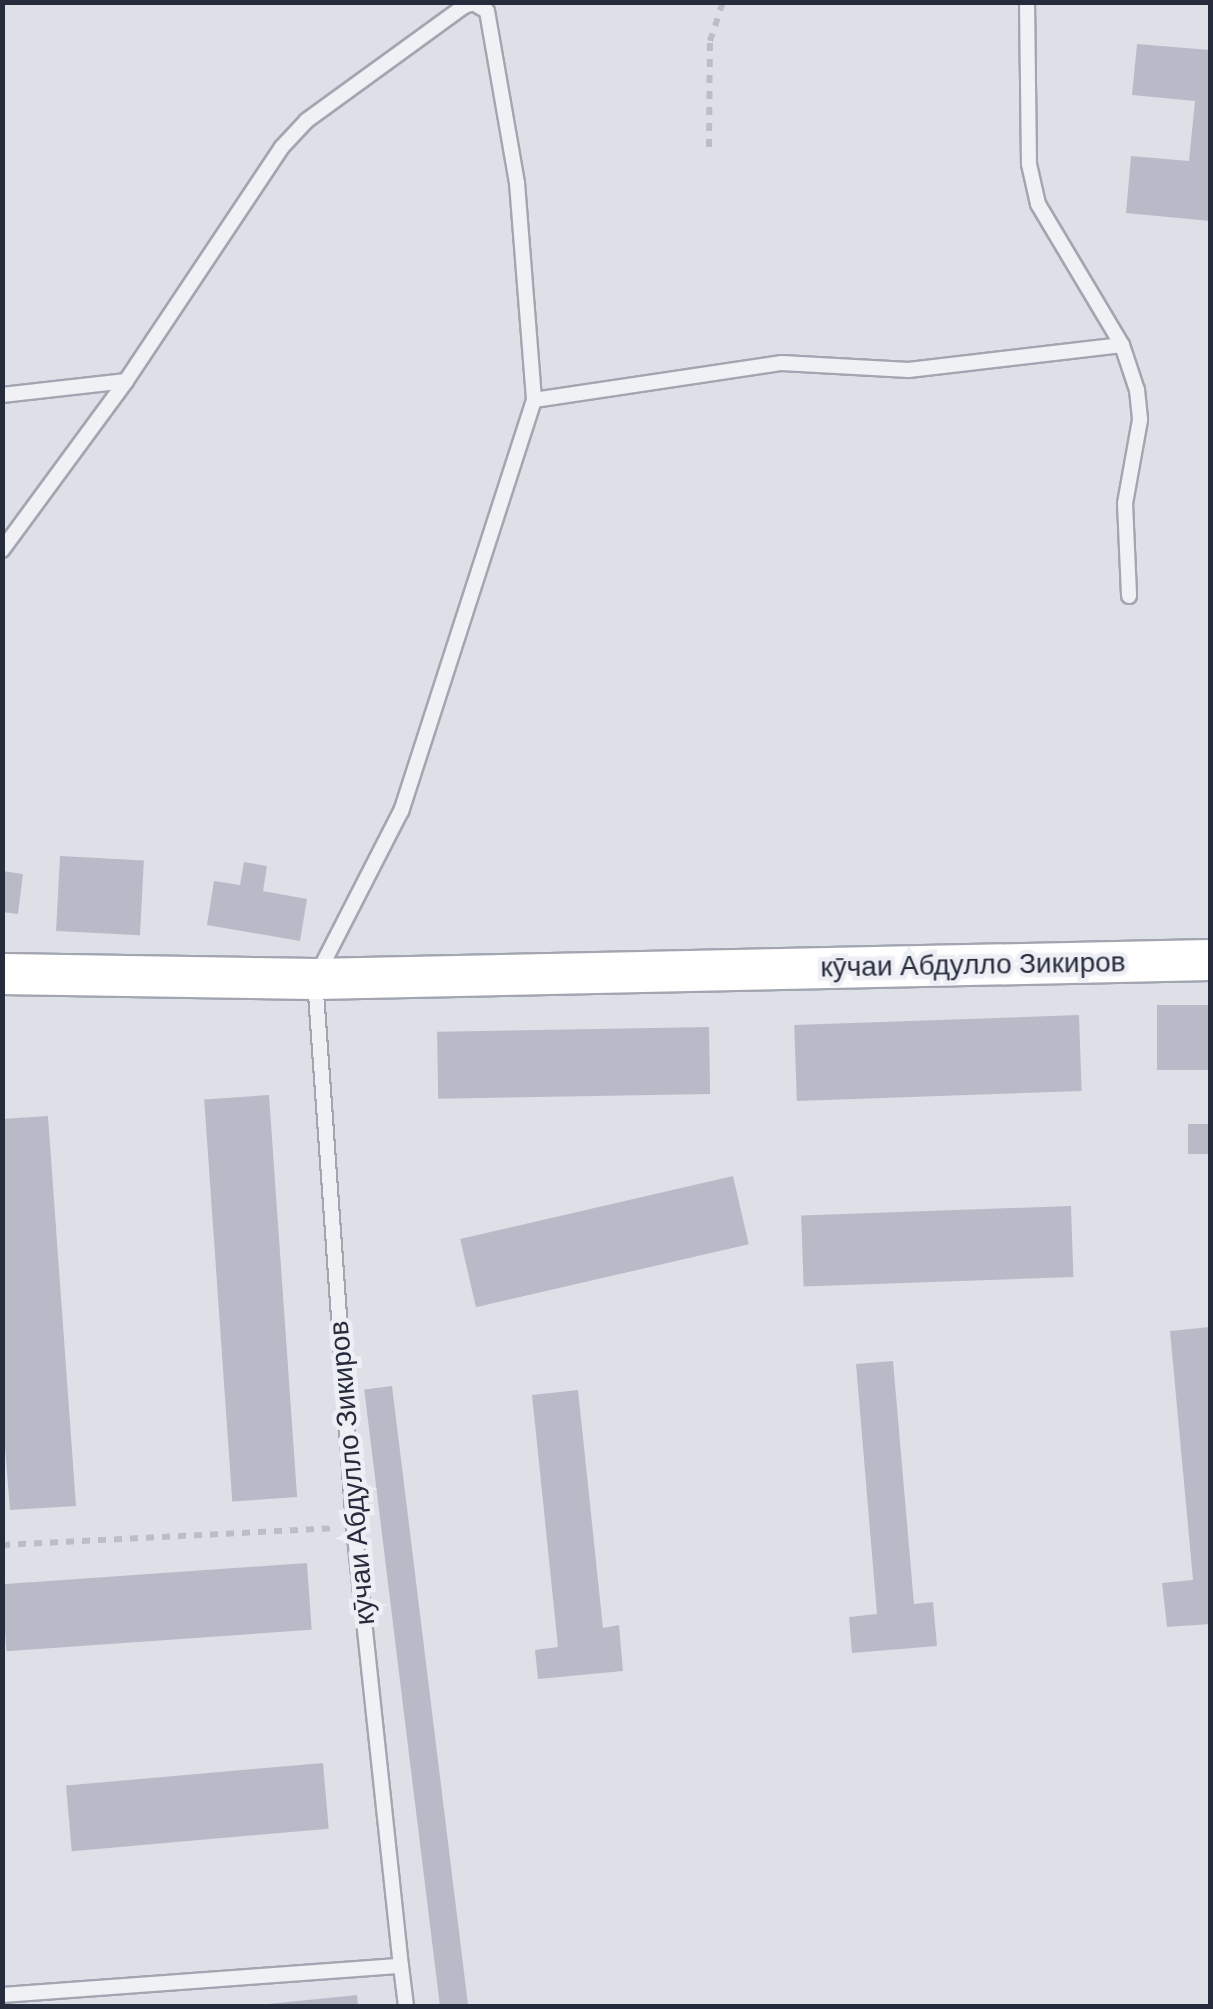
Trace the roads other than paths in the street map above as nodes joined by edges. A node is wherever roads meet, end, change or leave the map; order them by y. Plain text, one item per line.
1 (1027, 2) edge
2 (1122, 345) junction
3 (126, 381) junction
4 (2, 395) edge
5 (534, 400) junction
6 (2, 550) edge
7 (1130, 596) dead end
8 (1210, 960) edge
9 (2, 974) edge
10 (315, 979) junction
11 (401, 1966) junction
12 (2, 1994) edge
13 (406, 2006) edge

1 - 2 lane
2 - 5 lane
2 - 7 lane
3 - 4 lane
3 - 5 lane
3 - 6 lane
5 - 10 lane
8 - 10 street, кӯчаи Абдулло Зикиров
9 - 10 street, кӯчаи Абдулло Зикиров
10 - 11 lane, кӯчаи Абдулло Зикиров
11 - 12 lane
11 - 13 lane, кӯчаи Абдулло Зикиров

